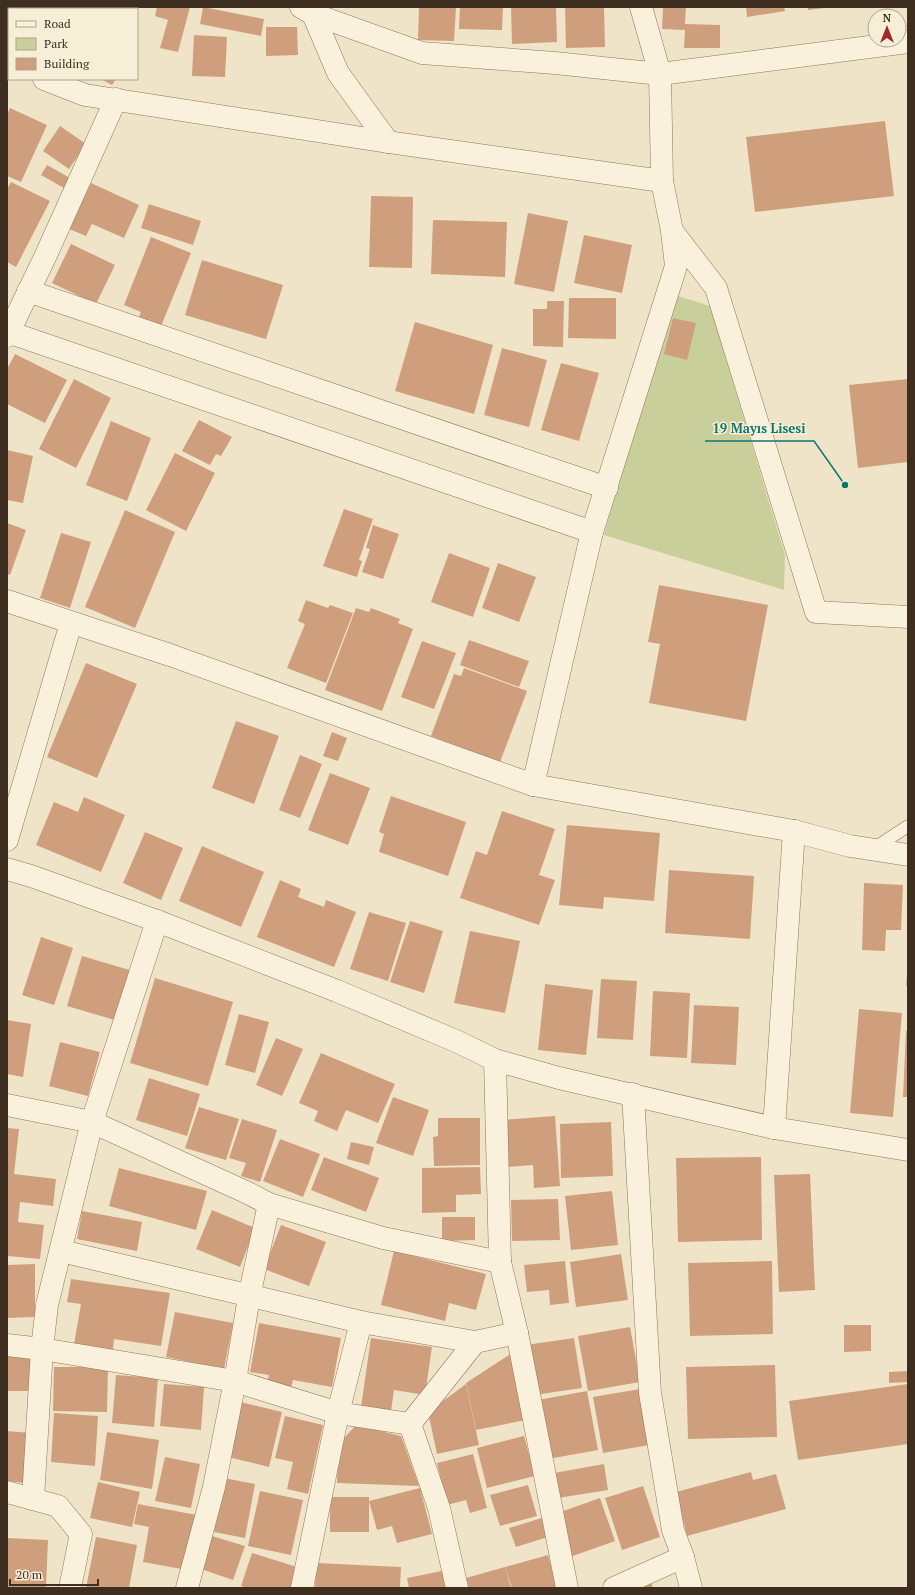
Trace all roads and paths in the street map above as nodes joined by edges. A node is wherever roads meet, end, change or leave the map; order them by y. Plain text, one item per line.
1 (642, 7) edge
2 (307, 11) edge
3 (908, 42) edge
4 (660, 74) junction
5 (47, 80) edge
6 (116, 100) junction
7 (388, 142) junction
8 (662, 181) junction
9 (672, 231) junction
10 (28, 291) junction
11 (8, 334) edge
12 (607, 488) junction
13 (592, 532) junction
14 (7, 601) edge
15 (908, 617) edge
16 (71, 623) junction
17 (533, 785) junction
18 (908, 826) edge
19 (794, 831) junction
20 (7, 840) edge
21 (872, 850) junction
22 (908, 855) edge
23 (7, 869) edge
24 (157, 921) junction
25 (495, 1060) junction
26 (633, 1094) junction
27 (7, 1104) edge
28 (92, 1122) junction
29 (774, 1128) junction
30 (908, 1153) edge
31 (268, 1204) junction
32 (60, 1251) junction
33 (500, 1262) junction
34 (249, 1297) junction
35 (361, 1322) junction
36 (518, 1333) junction
37 (475, 1342) junction
38 (7, 1346) edge
39 (42, 1349) junction
40 (235, 1381) junction
41 (338, 1413) junction
42 (410, 1424) junction
43 (7, 1492) edge
44 (34, 1499) junction
45 (683, 1557) junction
46 (70, 1588) edge
47 (187, 1588) edge
48 (302, 1588) edge
49 (457, 1588) edge
50 (567, 1588) edge
51 (614, 1588) edge
52 (692, 1588) edge

1 - 4 street
2 - 4 street
2 - 7 street
3 - 4 street
4 - 8 street
5 - 6 street
6 - 7 street
6 - 10 street
7 - 8 street
8 - 9 street
9 - 12 street
9 - 15 street
10 - 11 street
10 - 12 street
11 - 13 street
12 - 13 street
13 - 17 street
14 - 16 street
16 - 17 street
16 - 20 street
17 - 19 street
18 - 21 lane
19 - 21 street
19 - 29 street
21 - 22 street
23 - 24 street
24 - 25 street
24 - 28 street
25 - 26 street
25 - 33 street
26 - 29 street
26 - 45 street
27 - 28 street
28 - 31 street
28 - 32 street
29 - 30 street
31 - 33 street
31 - 34 street
32 - 34 street
32 - 39 street
33 - 36 street
34 - 35 street
34 - 40 street
35 - 37 street
35 - 41 street
36 - 37 street
36 - 50 street
37 - 42 street
38 - 39 street
39 - 40 street
39 - 44 street
40 - 41 street
40 - 47 street
41 - 42 street
41 - 48 street
42 - 49 street
43 - 44 street
44 - 46 street
45 - 51 street
45 - 52 street

